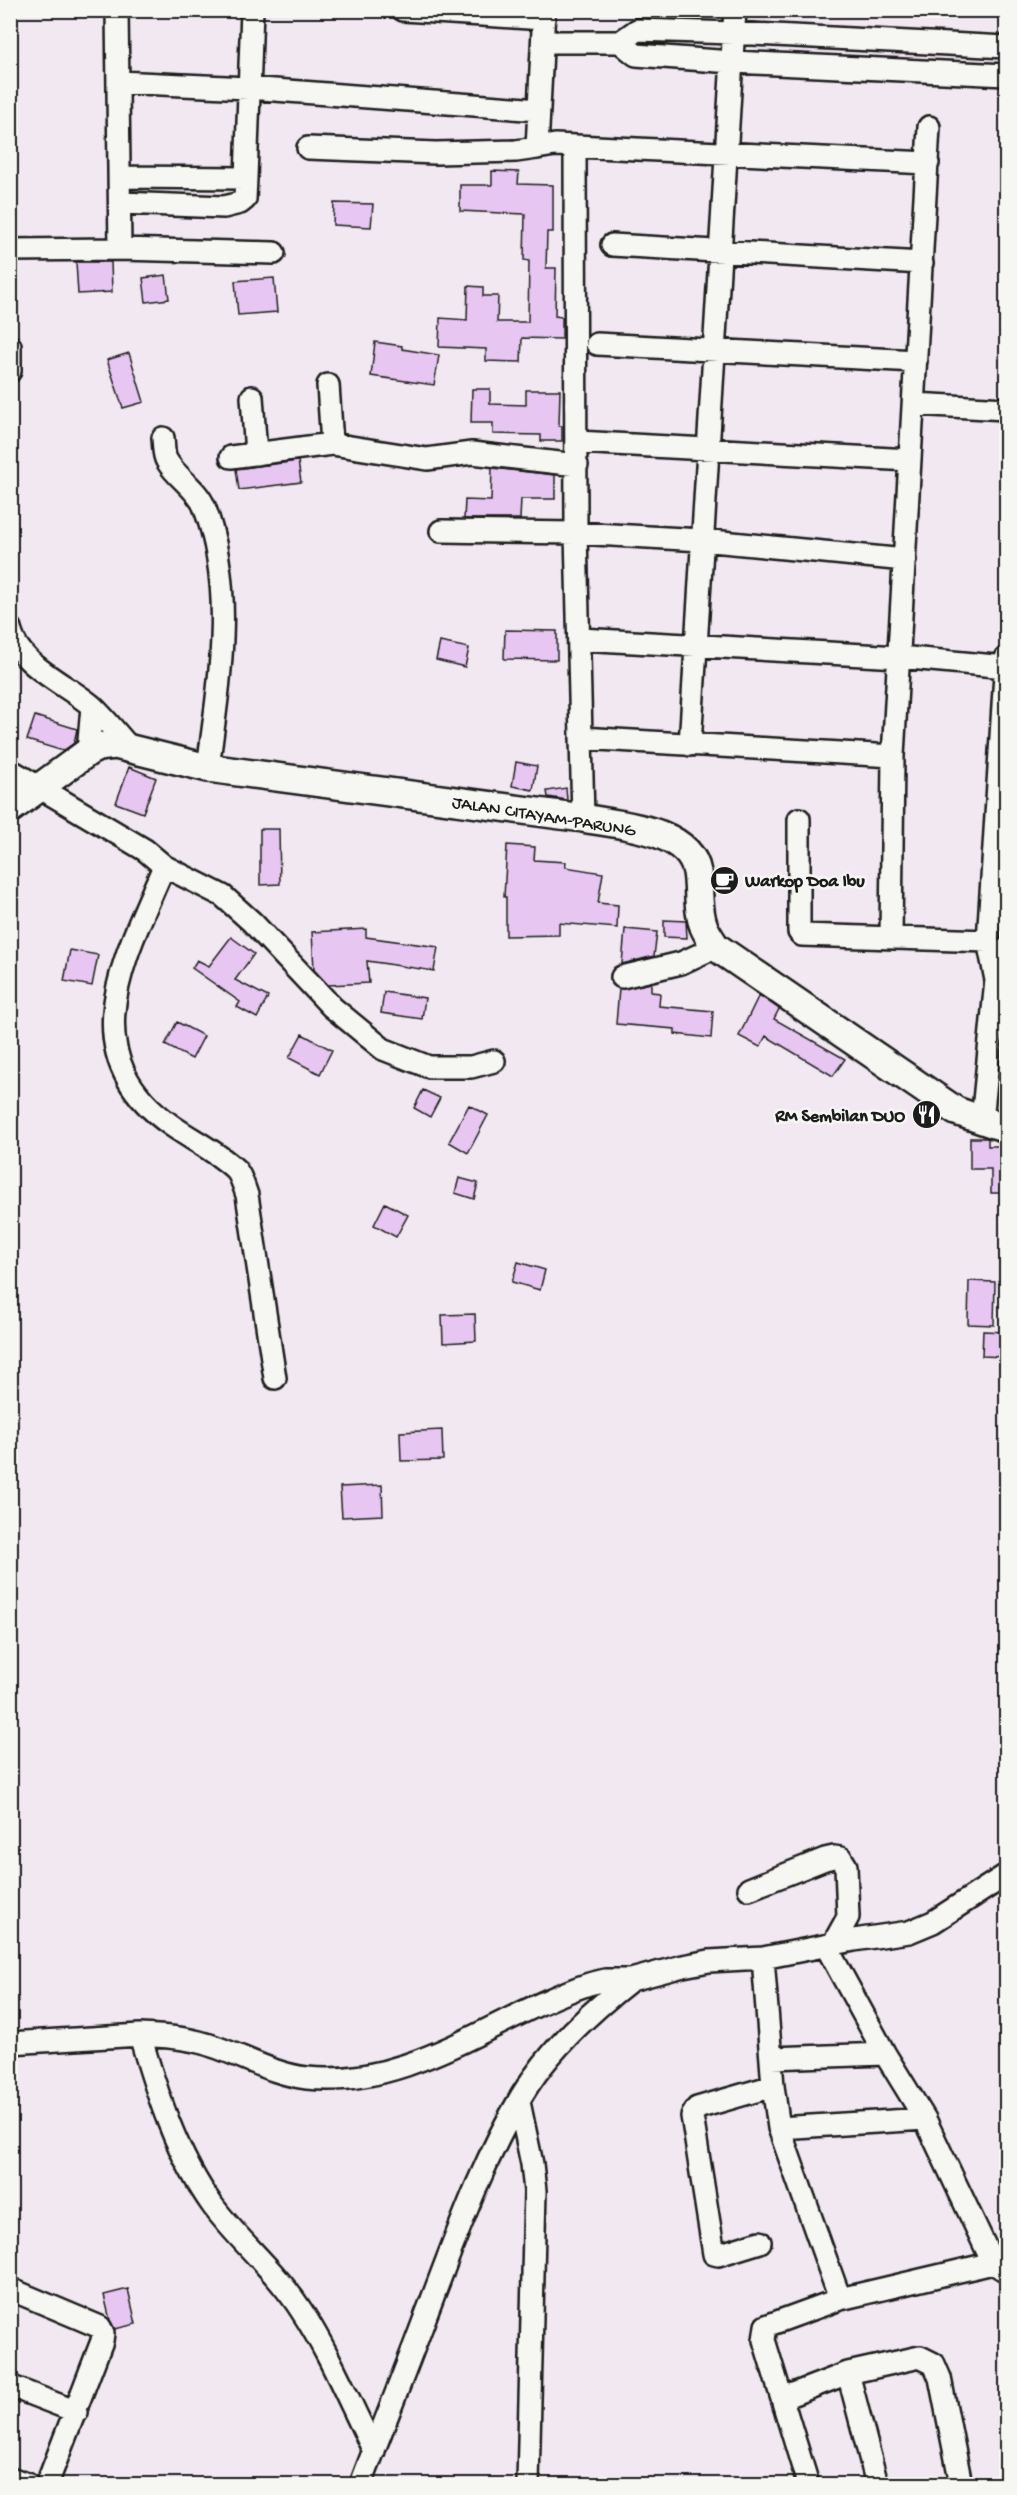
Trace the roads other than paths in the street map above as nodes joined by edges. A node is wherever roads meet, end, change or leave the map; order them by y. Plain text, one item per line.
1 (117, 10) edge
2 (252, 10) edge
3 (403, 10) edge
4 (735, 10) edge
5 (544, 15) edge
6 (645, 20) edge
7 (734, 33) junction
8 (543, 42) junction
9 (1006, 47) edge
10 (636, 51) junction
11 (732, 62) junction
12 (1006, 75) edge
13 (118, 82) junction
14 (248, 88) junction
15 (539, 110) junction
16 (929, 128) dead end
17 (575, 147) junction
18 (308, 148) dead end
19 (537, 148) junction
20 (726, 151) junction
21 (928, 163) junction
22 (120, 177) junction
23 (246, 178) junction
24 (120, 203) junction
25 (612, 245) dead end
26 (120, 249) junction
27 (10, 250) edge
28 (720, 251) junction
29 (274, 253) dead end
30 (922, 263) junction
31 (597, 344) dead end
32 (11, 348) edge
33 (714, 349) junction
34 (916, 361) junction
35 (10, 371) edge
36 (328, 385) dead end
37 (252, 397) dead end
38 (914, 404) junction
39 (1006, 409) edge
40 (163, 438) dead end
41 (577, 441) junction
42 (332, 444) junction
43 (708, 448) junction
44 (256, 454) junction
45 (231, 457) dead end
46 (910, 460) junction
47 (577, 465) junction
48 (441, 531) dead end
49 (576, 533) junction
50 (702, 540) junction
51 (905, 560) junction
52 (10, 628) edge
53 (580, 639) junction
54 (696, 645) junction
55 (899, 657) junction
56 (1006, 658) edge
57 (1006, 667) edge
58 (92, 707) junction
59 (581, 738) junction
60 (690, 745) junction
61 (130, 748) junction
62 (893, 756) junction
63 (74, 761) junction
64 (208, 768) junction
65 (10, 770) edge
66 (39, 788) junction
67 (10, 809) edge
68 (583, 818) junction
69 (799, 819) dead end
70 (164, 866) junction
71 (891, 938) junction
72 (997, 945) edge
73 (716, 947) junction
74 (622, 977) dead end
75 (494, 1061) dead end
76 (994, 1125) edge
77 (275, 1378) dead end
78 (1006, 1875) edge
79 (749, 1888) dead end
80 (834, 1940) junction
81 (763, 1958) junction
82 (631, 1980) junction
83 (140, 2035) junction
84 (10, 2043) edge
85 (885, 2054) junction
86 (771, 2058) junction
87 (773, 2086) junction
88 (519, 2102) junction
89 (926, 2120) junction
90 (779, 2128) junction
91 (760, 2242) dead end
92 (1000, 2267) edge
93 (10, 2289) edge
94 (840, 2299) junction
95 (848, 2373) junction
96 (10, 2386) edge
97 (783, 2398) junction
98 (76, 2412) junction
99 (374, 2451) junction
100 (10, 2478) edge
101 (27, 2484) edge
102 (47, 2484) edge
103 (361, 2484) edge
104 (528, 2484) edge
105 (808, 2484) edge
106 (877, 2484) edge
107 (961, 2484) edge

1 - 13 street
2 - 14 street
3 - 5 street
4 - 7 street
5 - 8 street
6 - 7 street
6 - 10 street
6 - 10 street
7 - 9 street
7 - 11 street
8 - 10 street
8 - 15 street
10 - 11 street
11 - 12 street
11 - 20 street
13 - 14 street
13 - 22 street
14 - 15 street
14 - 23 street
15 - 19 street
16 - 21 street
17 - 19 street
17 - 20 street
17 - 41 street
18 - 19 street
20 - 21 street
20 - 28 street
21 - 30 street
22 - 23 street
22 - 24 street
23 - 24 street
24 - 26 street
25 - 28 street
26 - 27 street
26 - 29 street
28 - 30 street
28 - 33 street
30 - 34 street
31 - 33 street
32 - 35 street
33 - 34 street
33 - 43 street
34 - 38 street
36 - 42 street
37 - 44 street
38 - 39 street
38 - 46 street
40 - 64 street
41 - 43 street
41 - 47 street
42 - 44 street
42 - 47 street
43 - 46 street
43 - 50 street
44 - 45 street
46 - 51 street
47 - 49 street
48 - 49 street
49 - 50 street
49 - 53 street
50 - 51 street
50 - 54 street
51 - 55 street
52 - 58 street
53 - 54 street
53 - 59 street
54 - 55 street
54 - 60 street
55 - 57 street
55 - 62 street
56 - 57 street
57 - 72 street
58 - 61 street
58 - 63 street
59 - 60 street
59 - 68 street
60 - 62 street
61 - 63 street, JALAN CITAYAM-PARUNG
61 - 64 street, JALAN CITAYAM-PARUNG
62 - 71 street
63 - 66 street, JALAN CITAYAM-PARUNG
64 - 68 street, JALAN CITAYAM-PARUNG
65 - 66 street
66 - 67 street, JALAN CITAYAM-PARUNG
66 - 70 street
68 - 73 street, JALAN CITAYAM-PARUNG
69 - 71 street
70 - 75 street
70 - 77 street
71 - 72 street
72 - 76 street
73 - 74 street
73 - 76 street, JALAN CITAYAM-PARUNG
78 - 80 street
79 - 80 street
80 - 81 street
80 - 85 street
81 - 82 street
81 - 86 street
82 - 83 street
82 - 88 street
83 - 84 street
83 - 99 street
85 - 86 street
85 - 89 street
86 - 87 street
87 - 90 street
87 - 91 street
88 - 99 street
88 - 104 street
89 - 90 street
89 - 92 street
90 - 94 street
92 - 94 street
93 - 98 street
94 - 97 street
95 - 97 street
95 - 106 street
95 - 107 street
96 - 98 street
97 - 105 street
98 - 102 street
99 - 103 street
100 - 101 street

